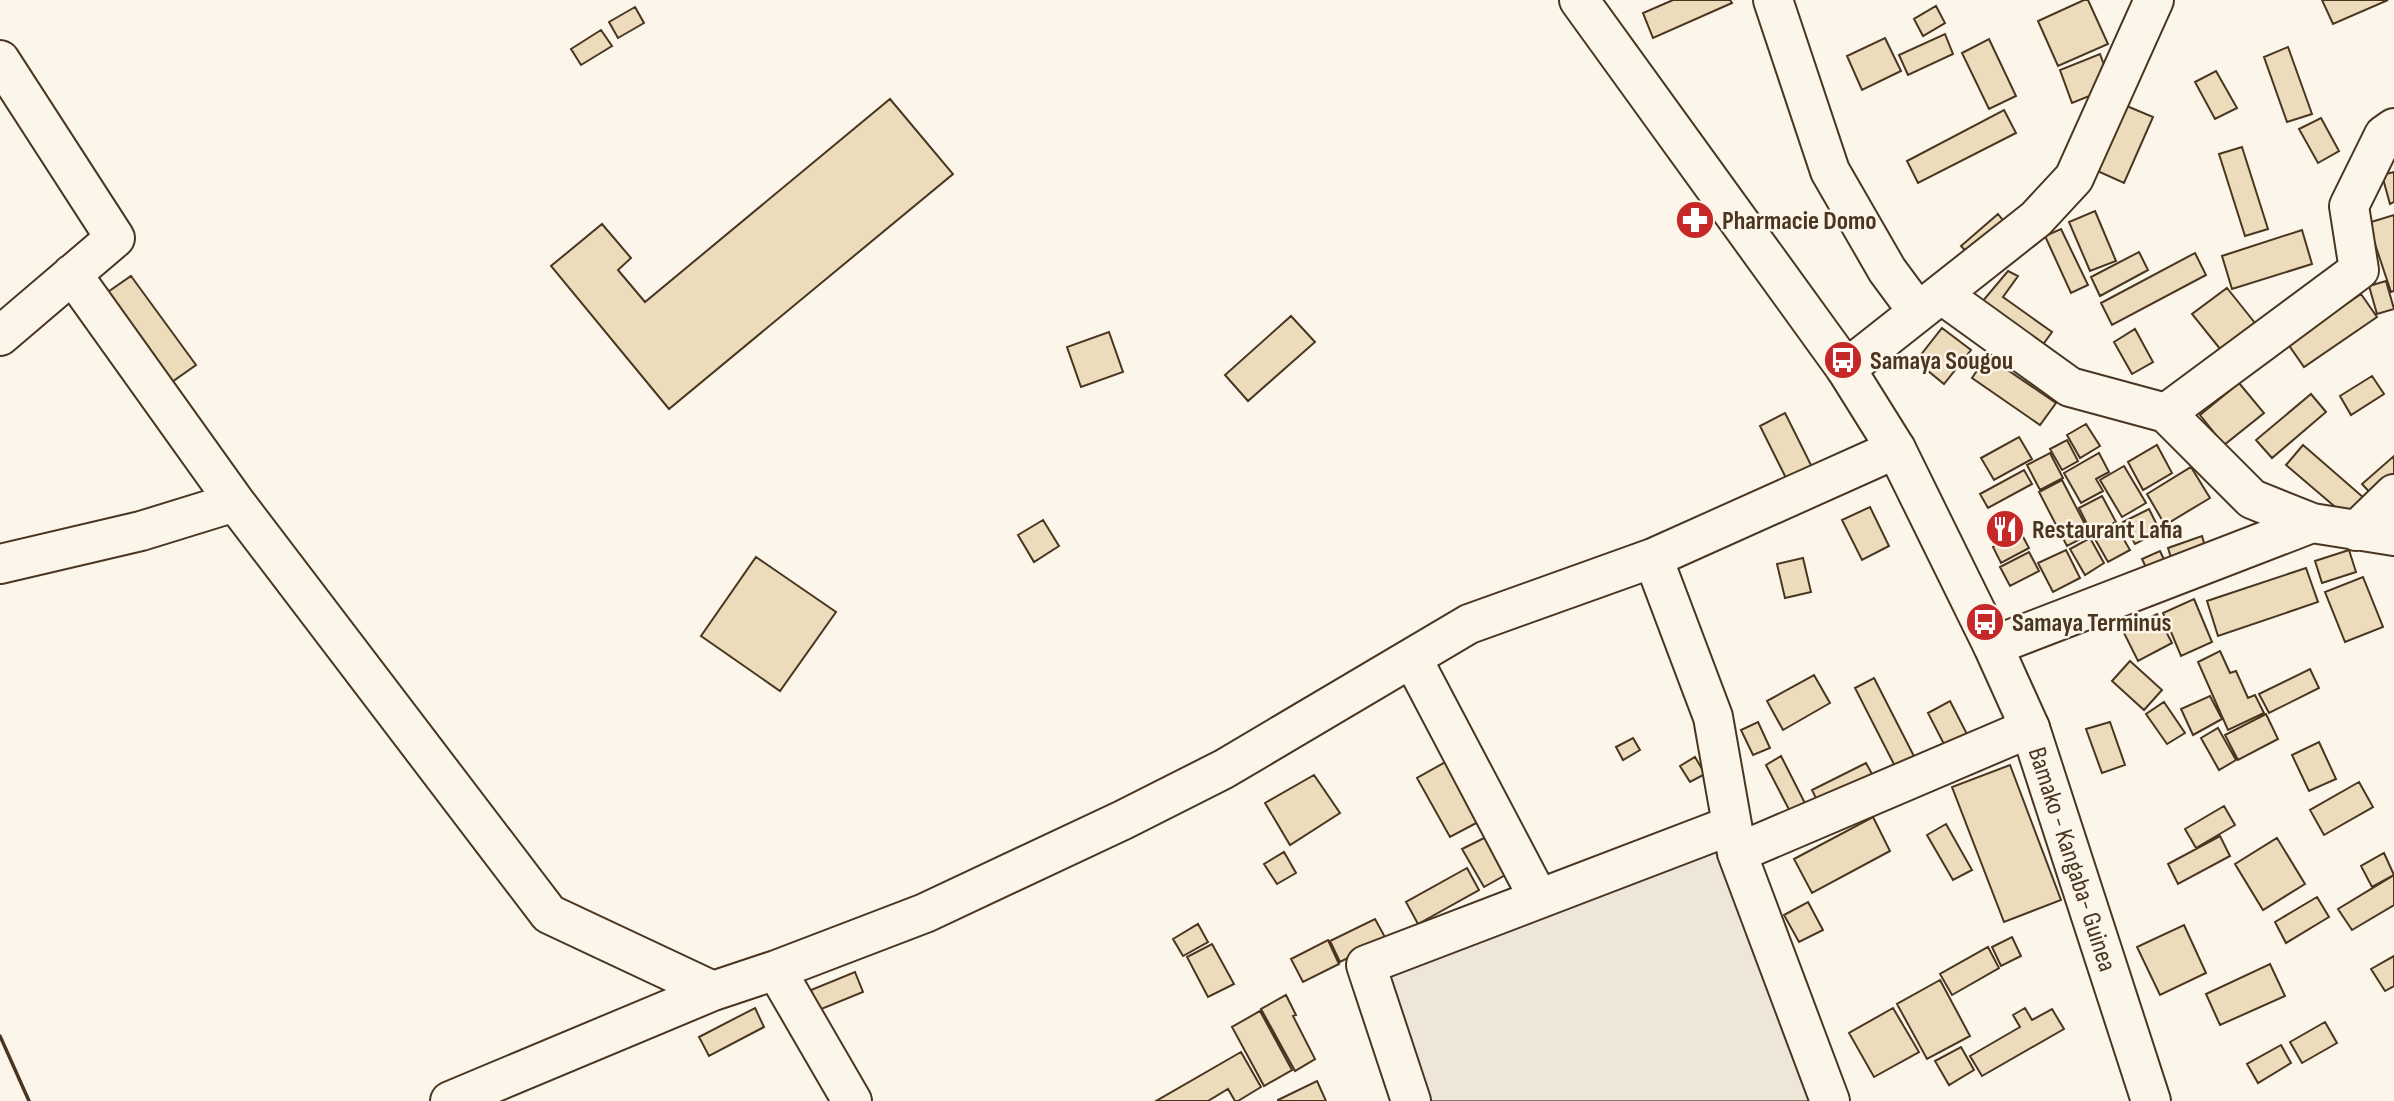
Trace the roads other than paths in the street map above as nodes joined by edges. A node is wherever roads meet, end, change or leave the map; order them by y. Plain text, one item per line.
1 (1579, 0) edge
2 (1773, 0) edge
3 (2154, 0) edge
4 (0, 60) edge
5 (2394, 128) edge
6 (72, 274) junction
7 (1929, 303) junction
8 (0, 336) edge
9 (1846, 369) junction
10 (2166, 413) junction
11 (1896, 449) junction
12 (2394, 494) edge
13 (235, 502) junction
14 (2312, 523) junction
15 (2356, 531) junction
16 (2394, 536) edge
17 (1653, 558) junction
18 (0, 564) edge
19 (1987, 634) junction
20 (1412, 658) junction
21 (2030, 728) junction
22 (1734, 839) junction
23 (1539, 899) junction
24 (776, 970) junction
25 (713, 991) junction
26 (450, 1101) edge
27 (852, 1101) edge
28 (1411, 1101) edge
29 (1830, 1101) edge
30 (2151, 1101) edge

1 - 9 street
2 - 7 street
3 - 7 street
4 - 6 street
5 - 10 street
6 - 8 street
6 - 13 street
7 - 9 street
7 - 10 street
9 - 11 street
10 - 14 street
11 - 17 street
11 - 19 street, Bamako - Kangaba- Guinea
12 - 15 street
13 - 18 street
13 - 25 street
14 - 15 street
14 - 19 street
15 - 16 street
17 - 20 street
17 - 22 street
19 - 21 street, Bamako - Kangaba- Guinea
20 - 23 street
20 - 24 street
21 - 22 street
21 - 30 street, Bamako - Kangaba- Guinea
22 - 23 street
22 - 29 street
23 - 28 street
24 - 25 street
24 - 27 street
25 - 26 street

